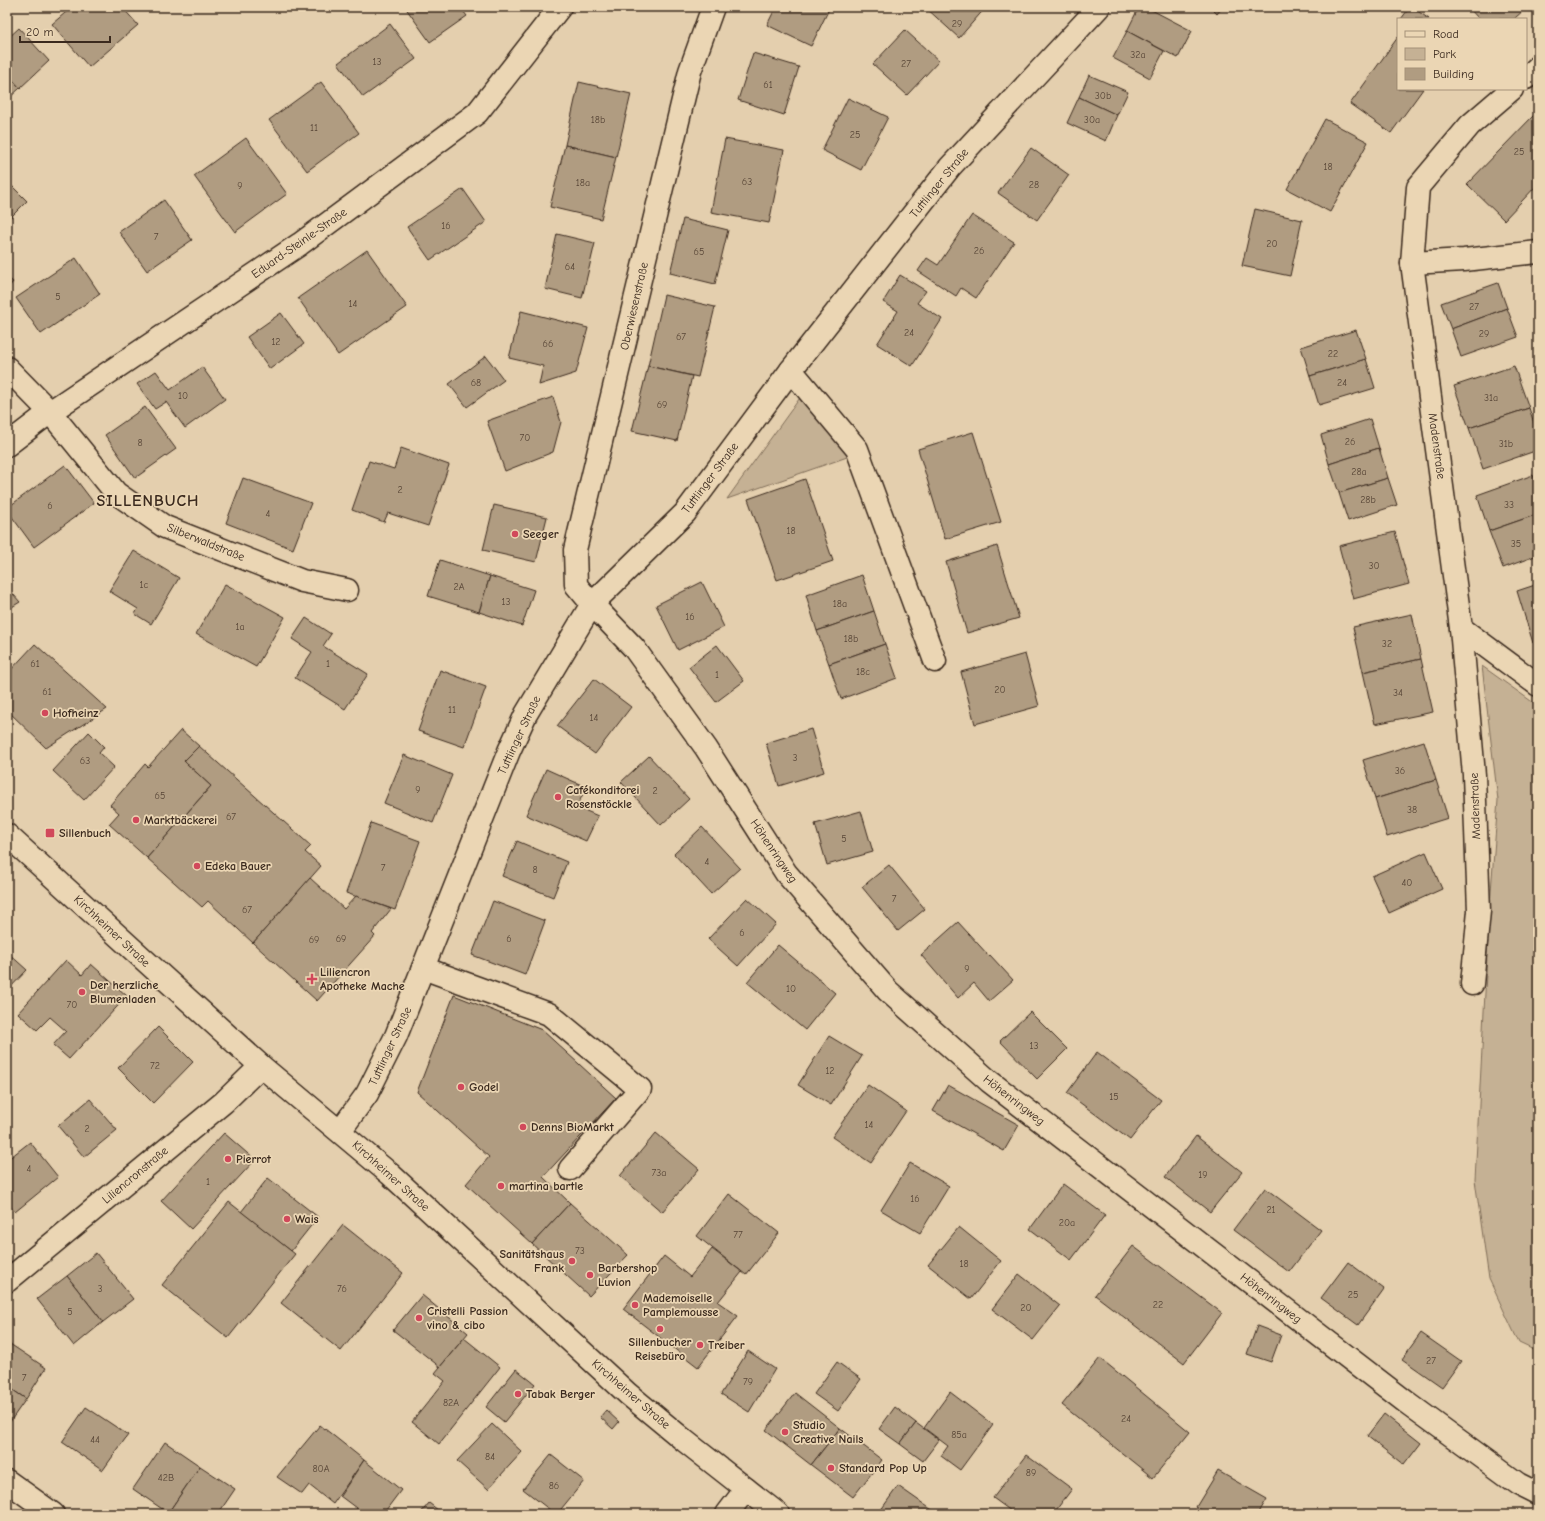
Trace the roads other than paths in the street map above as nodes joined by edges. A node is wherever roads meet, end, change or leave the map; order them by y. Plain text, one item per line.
1 (560, 7) edge
2 (713, 7) edge
3 (1099, 7) edge
4 (1538, 68) edge
5 (1527, 77) edge
6 (1511, 90) edge
7 (1538, 252) edge
8 (1412, 263) junction
9 (7, 368) edge
10 (791, 370) junction
11 (50, 412) junction
12 (7, 445) edge
13 (347, 590) dead end
14 (592, 604) junction
15 (1461, 628) junction
16 (935, 661) dead end
17 (1538, 685) edge
18 (7, 835) edge
19 (423, 968) junction
20 (1472, 984) dead end
21 (261, 1066) junction
22 (340, 1131) junction
23 (570, 1169) dead end
24 (7, 1281) edge
25 (7, 1481) edge
26 (746, 1489) junction
27 (1538, 1494) edge
28 (53, 1514) edge
29 (727, 1514) edge
30 (778, 1514) edge

1 - 11 street, Eduard-Steinle-Straße
2 - 14 street, Oberwiesenstraße
3 - 10 street, Tuttlinger Straße
4 - 5 street
6 - 8 street, Madenstraße
7 - 8 street
8 - 15 street, Madenstraße
9 - 11 street, Silberwaldstraße
10 - 14 street, Tuttlinger Straße
10 - 16 street
11 - 12 street, Eduard-Steinle-Straße
11 - 13 street, Silberwaldstraße
14 - 19 street, Tuttlinger Straße
14 - 27 street, Höhenringweg
15 - 17 street
15 - 20 street, Madenstraße
18 - 21 street, Kirchheimer Straße
19 - 22 street, Tuttlinger Straße
19 - 23 street
21 - 22 street, Kirchheimer Straße
21 - 24 street, Liliencronstraße
22 - 26 street, Kirchheimer Straße
25 - 28 street
26 - 29 street
26 - 30 street, Kirchheimer Straße

